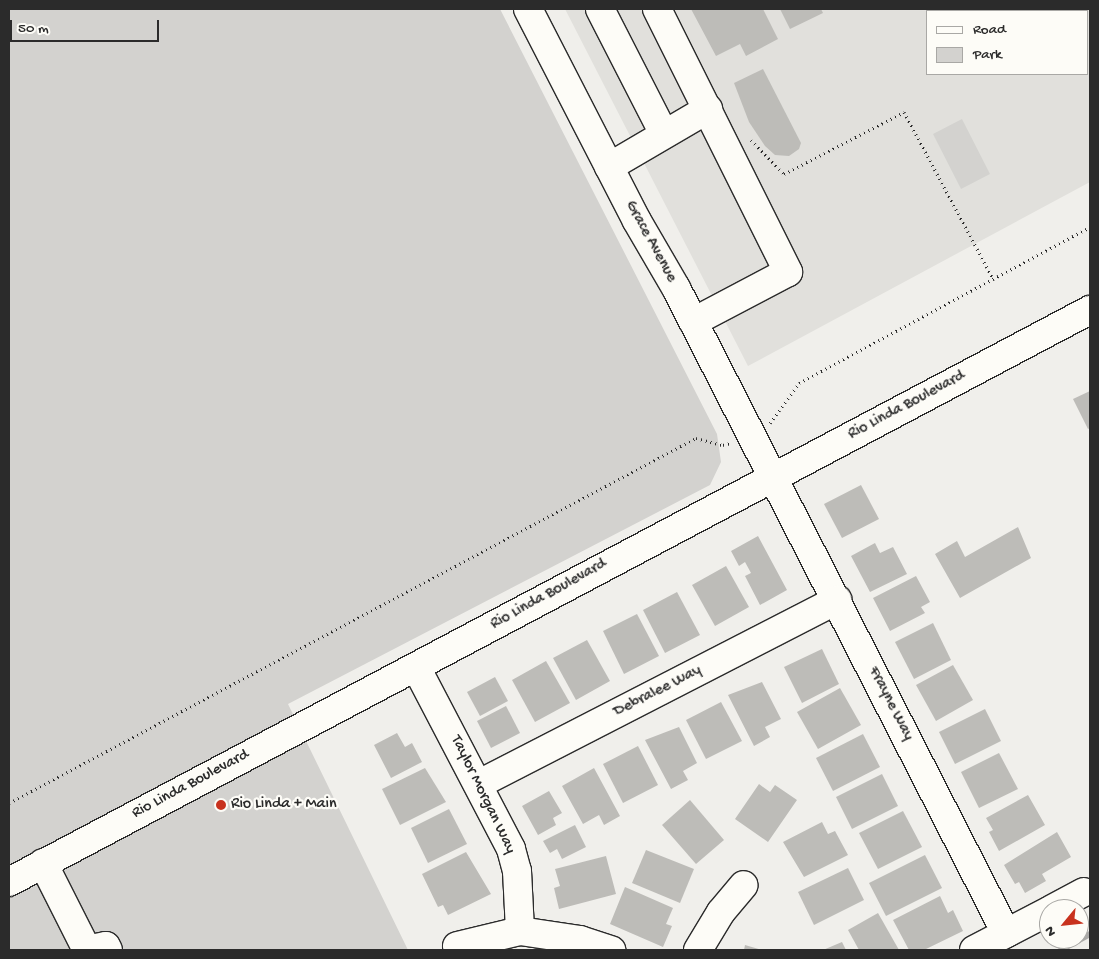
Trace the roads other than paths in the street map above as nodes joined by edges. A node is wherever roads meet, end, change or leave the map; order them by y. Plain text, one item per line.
1 (528, 9) edge
2 (600, 9) edge
3 (657, 9) edge
4 (708, 109) junction
5 (664, 134) junction
6 (609, 167) junction
7 (1090, 310) edge
8 (693, 322) junction
9 (772, 476) junction
10 (837, 600) junction
11 (416, 667) junction
12 (479, 784) junction
13 (43, 863) junction
14 (9, 882) edge
15 (744, 885) dead end
16 (1084, 892) dead end
17 (1071, 899) edge
18 (1039, 916) edge
19 (520, 931) junction
20 (1006, 933) junction
21 (457, 946) dead end
22 (108, 950) edge
23 (611, 950) edge
24 (698, 950) edge
25 (974, 950) edge

1 - 6 street, Grace Avenue
2 - 5 street
3 - 4 street
4 - 5 street
4 - 8 street
5 - 6 street
6 - 8 street, Grace Avenue
7 - 9 street, Rio Linda Boulevard
8 - 9 street, Grace Avenue
9 - 10 street, Frayne Way
9 - 11 street, Rio Linda Boulevard
10 - 12 street, Debralee Way
10 - 20 street, Frayne Way
11 - 12 street, Taylor Morgan Way
11 - 13 street, Rio Linda Boulevard
12 - 19 street, Taylor Morgan Way
13 - 14 street, Rio Linda Boulevard
13 - 22 street
15 - 24 street
16 - 17 street
18 - 20 street
19 - 21 street
19 - 23 street
20 - 25 street

